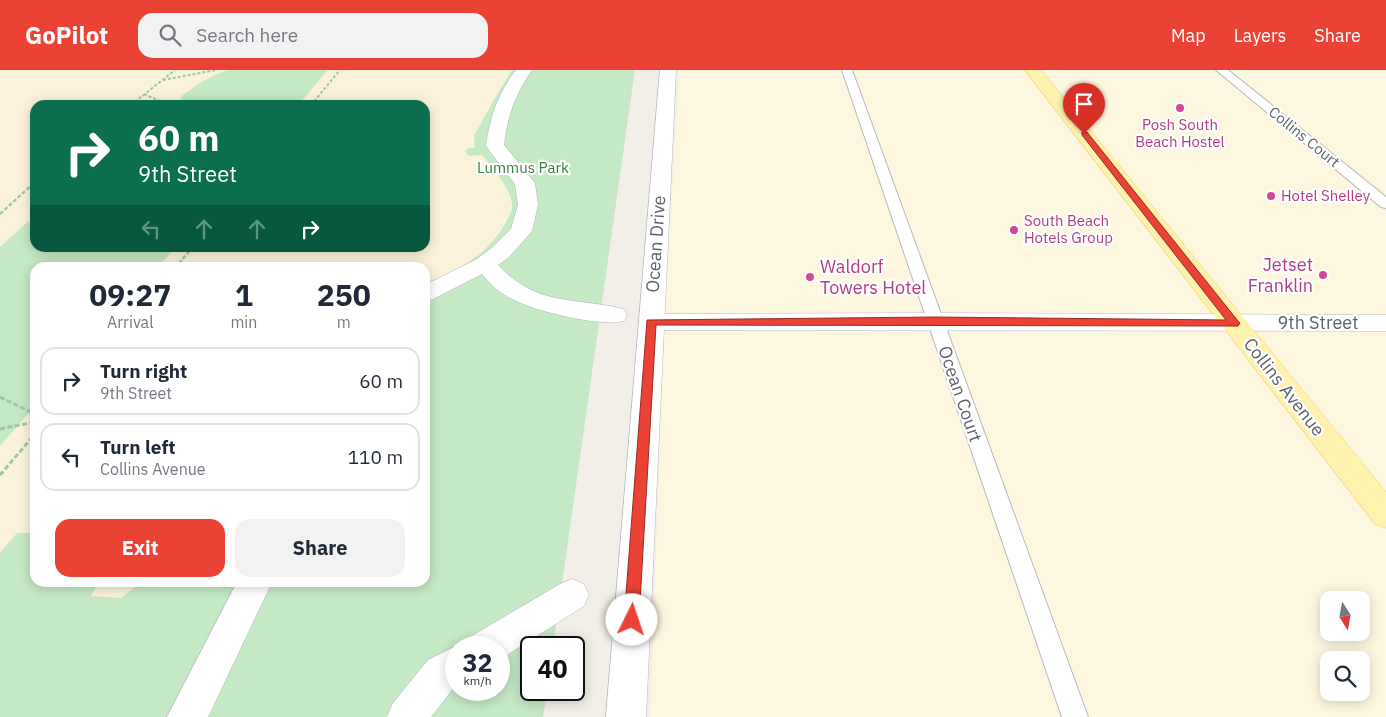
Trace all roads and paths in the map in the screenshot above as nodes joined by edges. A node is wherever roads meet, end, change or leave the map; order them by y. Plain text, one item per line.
1 (176, 70) edge
2 (216, 70) edge
3 (340, 70) edge
4 (524, 70) edge
5 (668, 70) edge
6 (846, 70) edge
7 (1033, 70) edge
8 (1221, 70) edge
9 (162, 80) junction
10 (144, 94) junction
11 (137, 100) edge
12 (158, 100) edge
13 (315, 100) edge
14 (30, 187) edge
15 (1386, 204) edge
16 (0, 214) edge
17 (189, 252) edge
18 (180, 262) edge
19 (485, 264) junction
20 (430, 292) edge
21 (615, 316) dead end
22 (934, 321) junction
23 (651, 322) junction
24 (1235, 323) junction
25 (1386, 324) edge
26 (0, 397) edge
27 (30, 412) edge
28 (30, 423) edge
29 (0, 429) edge
30 (30, 440) edge
31 (0, 474) edge
32 (1386, 515) edge
33 (252, 587) edge
34 (572, 594) dead end
35 (504, 636) edge
36 (445, 671) edge
37 (187, 717) edge
38 (407, 717) edge
39 (626, 717) edge
40 (1075, 717) edge

1 - 9 path
2 - 9 path
3 - 13 path
4 - 19 street
5 - 23 street, Ocean Drive
6 - 22 lane, Ocean Court
7 - 24 main road, Collins Avenue
8 - 15 lane, Collins Court
9 - 10 path
10 - 11 path
10 - 12 path
14 - 16 path
17 - 18 path
19 - 20 street
19 - 21 street
22 - 23 street, 9th Street
22 - 24 street, 9th Street
22 - 40 lane, Ocean Court
23 - 39 street, Ocean Drive
24 - 25 street, 9th Street
24 - 32 main road, Collins Avenue
26 - 27 path
28 - 29 path
30 - 31 path
33 - 37 street
34 - 35 street
36 - 38 street

